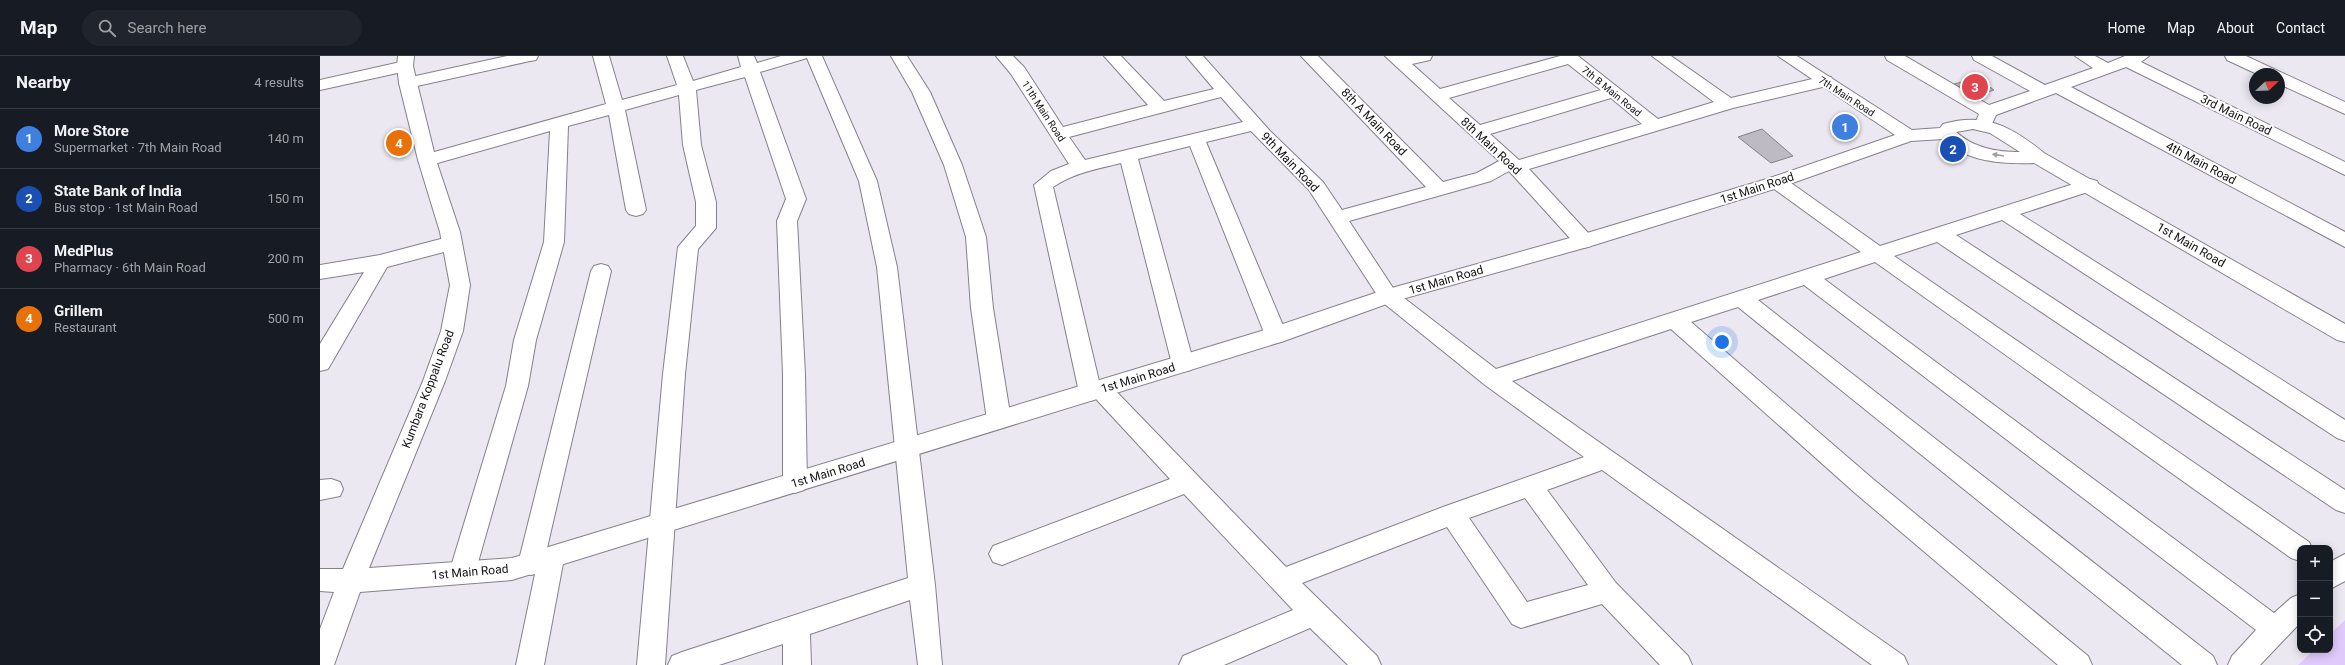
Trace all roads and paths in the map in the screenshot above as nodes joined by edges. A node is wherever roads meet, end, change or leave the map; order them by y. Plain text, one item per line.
1 (530, 56) edge
2 (601, 56) edge
3 (675, 56) edge
4 (800, 56) edge
5 (814, 56) edge
6 (899, 56) edge
7 (1004, 56) edge
8 (1112, 56) edge
9 (1194, 56) edge
10 (1309, 56) edge
11 (1424, 56) edge
12 (1660, 56) edge
13 (1786, 56) edge
14 (1893, 56) edge
15 (1980, 56) edge
16 (2083, 56) edge
17 (2233, 56) edge
18 (1570, 57) edge
19 (1396, 59) edge
20 (2134, 59) edge
21 (749, 63) edge
22 (406, 68) edge
23 (2258, 68) edge
24 (2107, 69) junction
25 (1825, 81) junction
26 (2285, 81) edge
27 (320, 85) edge
28 (687, 88) junction
29 (2051, 89) junction
30 (1225, 91) junction
31 (1614, 92) junction
32 (1436, 96) junction
33 (1728, 104) junction
34 (616, 108) junction
35 (1161, 109) junction
36 (2345, 109) edge
37 (1986, 118) junction
38 (559, 123) junction
39 (1255, 125) junction
40 (1655, 125) junction
41 (1476, 132) junction
42 (1947, 133) junction
43 (1058, 134) junction
44 (1909, 136) junction
45 (1196, 139) junction
46 (1128, 156) junction
47 (2037, 157) junction
48 (427, 160) junction
49 (1513, 165) junction
50 (1080, 167) junction
51 (2345, 169) edge
52 (1777, 182) junction
53 (2090, 185) junction
54 (1439, 189) junction
55 (636, 210) dead end
56 (2004, 213) junction
57 (1337, 218) junction
58 (1940, 234) junction
59 (2345, 240) edge
60 (1584, 241) junction
61 (452, 243) junction
62 (1877, 254) junction
63 (380, 262) junction
64 (602, 271) dead end
65 (320, 272) edge
66 (1807, 277) junction
67 (1388, 296) junction
68 (1740, 298) junction
69 (1675, 320) junction
70 (2345, 334) edge
71 (1276, 335) junction
72 (320, 363) edge
73 (1184, 364) junction
74 (1493, 379) junction
75 (1095, 391) junction
76 (999, 420) junction
77 (2345, 432) edge
78 (906, 449) junction
79 (1605, 459) junction
80 (1188, 482) junction
81 (795, 483) junction
82 (1530, 487) junction
83 (2345, 503) edge
84 (1452, 514) junction
85 (662, 524) junction
86 (2297, 548) edge
87 (1002, 554) dead end
88 (541, 561) junction
89 (462, 573) junction
90 (320, 580) edge
91 (1281, 580) junction
92 (352, 581) junction
93 (922, 585) junction
94 (1607, 590) junction
95 (2297, 609) edge
96 (1314, 614) junction
97 (796, 627) junction
98 (2275, 629) junction
99 (930, 662) dead end
100 (320, 665) edge
101 (530, 665) edge
102 (651, 665) edge
103 (682, 665) edge
104 (797, 665) edge
105 (1193, 665) edge
106 (1368, 665) edge
107 (1678, 665) edge
108 (1894, 665) edge
109 (2078, 665) edge
110 (2202, 665) edge
111 (2242, 665) edge

1 - 22 street
2 - 34 street
3 - 28 street
4 - 21 street
5 - 78 street
6 - 76 street
7 - 43 street, 11th Main Road
8 - 35 street
9 - 30 street, 9th Main Road
10 - 54 street, 8th A Main Road
11 - 19 street
12 - 33 street
13 - 25 street, 7th Main Road
14 - 37 street, 1st Main Road
15 - 29 street, 4th Main Road
16 - 24 street
17 - 23 street
18 - 31 street, 7th B Main Road
18 - 32 street
19 - 32 street, 8th Main Road
20 - 24 street
20 - 51 street, 3rd Main Road
21 - 28 street
21 - 81 street
22 - 27 street
22 - 48 street, Kumbara Koppalu Road
24 - 29 street
25 - 33 street
25 - 44 street, 7th Main Road
26 - 36 street
28 - 34 street
28 - 85 street
29 - 37 street
29 - 59 street, 4th Main Road
30 - 35 street
30 - 39 street, 9th Main Road
31 - 40 street, 7th B Main Road
31 - 41 street
32 - 41 street, 8th Main Road
33 - 40 street
34 - 38 street
34 - 55 street
35 - 43 street
37 - 42 street
37 - 47 street, 1st Main Road
38 - 48 street
38 - 89 street
39 - 45 street
39 - 57 street, 9th Main Road
40 - 49 street
41 - 49 street, 8th Main Road
42 - 44 street, 1st Main Road
47 -> 42 street
43 - 50 street, 11th Main Road
44 - 52 street, 1st Main Road
45 - 46 street
45 - 71 street
46 - 50 street
46 - 73 street
47 - 53 street, 1st Main Road
48 - 61 street, Kumbara Koppalu Road
49 - 54 street
49 - 60 street, 8th Main Road
50 - 75 street
52 - 60 street, 1st Main Road
52 - 62 street
53 - 56 street
53 - 70 street, 1st Main Road
54 - 57 street
56 - 58 street
56 - 77 street
57 - 67 street, 9th Main Road
58 - 62 street
58 - 83 street
60 - 67 street, 1st Main Road
61 - 63 street
61 - 92 street, Kumbara Koppalu Road
62 - 66 street
62 - 86 street
63 - 65 street
63 - 72 street
64 - 88 street
66 - 68 street
66 - 98 street
67 - 71 street, 1st Main Road
67 - 74 street, 9th Main Road
68 - 69 street
68 - 110 street
69 - 74 street
69 - 109 street
71 - 73 street, 1st Main Road
73 - 75 street, 1st Main Road
74 - 79 street, 9th Main Road
75 - 76 street, 1st Main Road
75 - 80 street
76 - 78 street, 1st Main Road
78 - 81 street, 1st Main Road
78 - 93 street
79 - 82 street
79 - 108 street, 9th Main Road
80 - 87 street
80 - 91 street
81 - 85 street, 1st Main Road
82 - 84 street
82 - 94 street
84 - 91 street
84 - 94 street
85 - 88 street, 1st Main Road
85 - 102 street
88 - 89 street, 1st Main Road
88 - 101 street
89 - 92 street, 1st Main Road
90 - 92 street, 1st Main Road
91 - 96 street
92 - 100 street, Kumbara Koppalu Road
93 - 97 street
93 - 99 street
94 - 107 street
95 - 98 street
96 - 105 street
96 - 106 street
97 - 103 street
97 - 104 street
98 - 111 street

